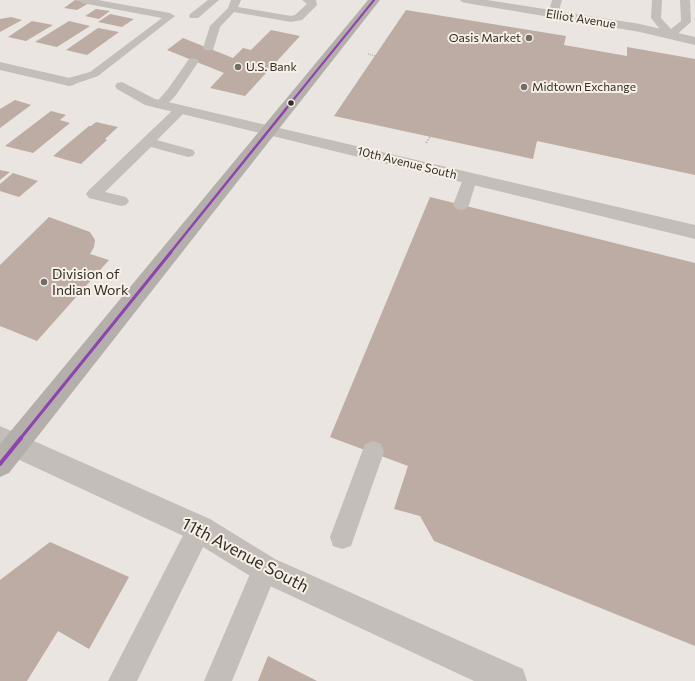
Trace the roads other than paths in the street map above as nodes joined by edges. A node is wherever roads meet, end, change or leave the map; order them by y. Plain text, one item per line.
1 (82, 0) edge
2 (214, 0) edge
3 (307, 0) edge
4 (374, 0) edge
5 (466, 0) edge
6 (557, 0) edge
7 (657, 0) edge
8 (685, 0) edge
9 (234, 5) edge
10 (553, 14) junction
11 (194, 16) dead end
12 (670, 35) junction
13 (695, 41) edge
14 (209, 48) dead end
15 (193, 61) dead end
16 (0, 66) edge
17 (69, 82) joint
18 (122, 86) dead end
19 (160, 105) junction
20 (181, 110) junction
21 (268, 130) junction
22 (148, 142) junction
23 (188, 153) dead end
24 (470, 179) junction
25 (121, 201) dead end
26 (461, 205) dead end
27 (695, 232) edge
28 (5, 449) edge
29 (372, 452) dead end
30 (200, 530) junction
31 (342, 537) dead end
32 (265, 569) junction
33 (122, 681) edge
34 (218, 681) edge
35 (511, 681) edge

1 - 17 lane
2 - 11 lane
3 - 9 lane
4 - 21 main road
5 - 10 street, Elliot Avenue
6 - 10 lane
7 - 12 lane
8 - 12 lane
9 - 14 lane
10 - 12 street, Elliot Avenue
12 - 13 street, Elliot Avenue
15 - 19 lane
16 - 17 street
18 - 19 street, 10th Avenue South
19 - 20 street, 10th Avenue South
20 - 21 street, 10th Avenue South
20 - 22 lane
21 - 24 street, 10th Avenue South
21 - 28 main road
22 - 23 lane
22 - 25 lane
24 - 26 lane
24 - 27 street, 10th Avenue South
28 - 30 street, 11th Avenue South
29 - 31 lane
30 - 32 street, 11th Avenue South
30 - 33 lane
32 - 34 lane
32 - 35 street, 11th Avenue South

